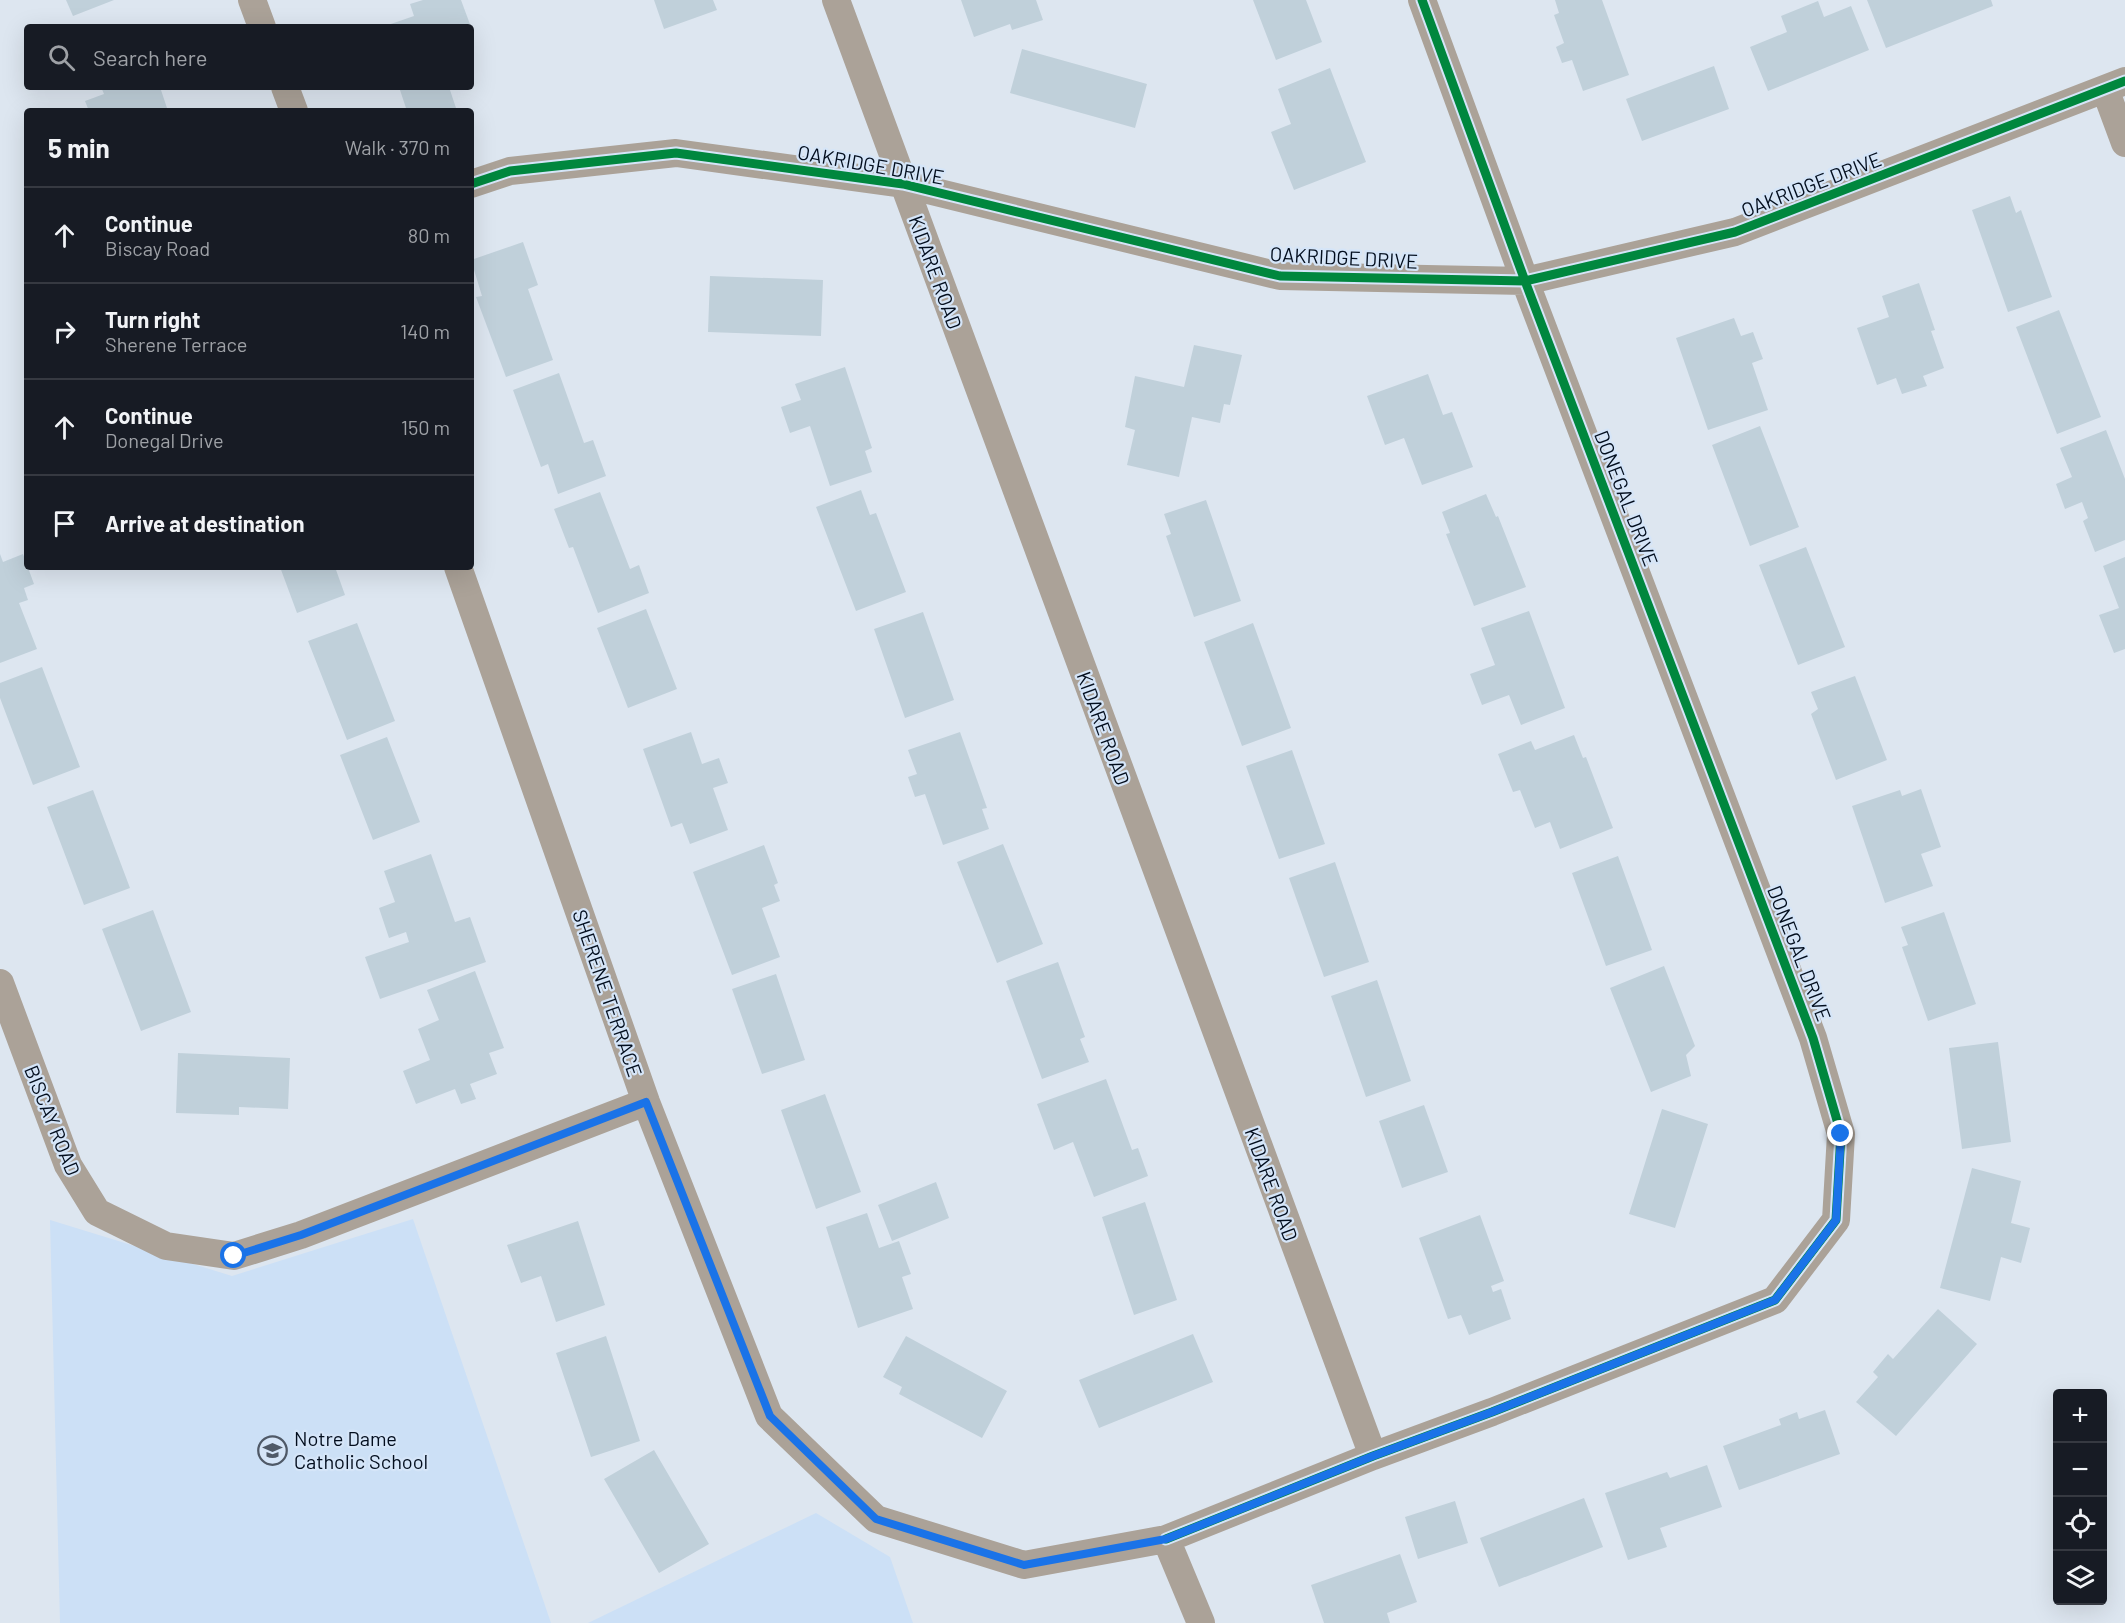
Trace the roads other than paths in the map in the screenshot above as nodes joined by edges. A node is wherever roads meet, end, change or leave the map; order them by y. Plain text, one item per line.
1 (252, 0) edge
2 (836, 0) edge
3 (1422, 0) edge
4 (261, 24) edge
5 (2115, 85) edge
6 (286, 90) edge
7 (293, 108) edge
8 (2125, 143) edge
9 (474, 183) edge
10 (903, 184) junction
11 (1525, 281) junction
12 (459, 570) edge
13 (0, 983) edge
14 (646, 1102) junction
15 (1373, 1456) junction
16 (1166, 1539) junction
17 (1201, 1623) edge

1 - 4 street
2 - 10 street, KIDARE ROAD
3 - 11 street, DONEGAL DRIVE
5 - 8 street
5 - 11 street, OAKRIDGE DRIVE
6 - 7 street
9 - 10 street, OAKRIDGE DRIVE
10 - 11 street, OAKRIDGE DRIVE
10 - 15 street, KIDARE ROAD
11 - 15 street, DONEGAL DRIVE
12 - 14 street, SHERENE TERRACE
13 - 14 street, BISCAY ROAD
14 - 16 street, SHERENE TERRACE
15 - 16 street, DONEGAL DRIVE
16 - 17 street

